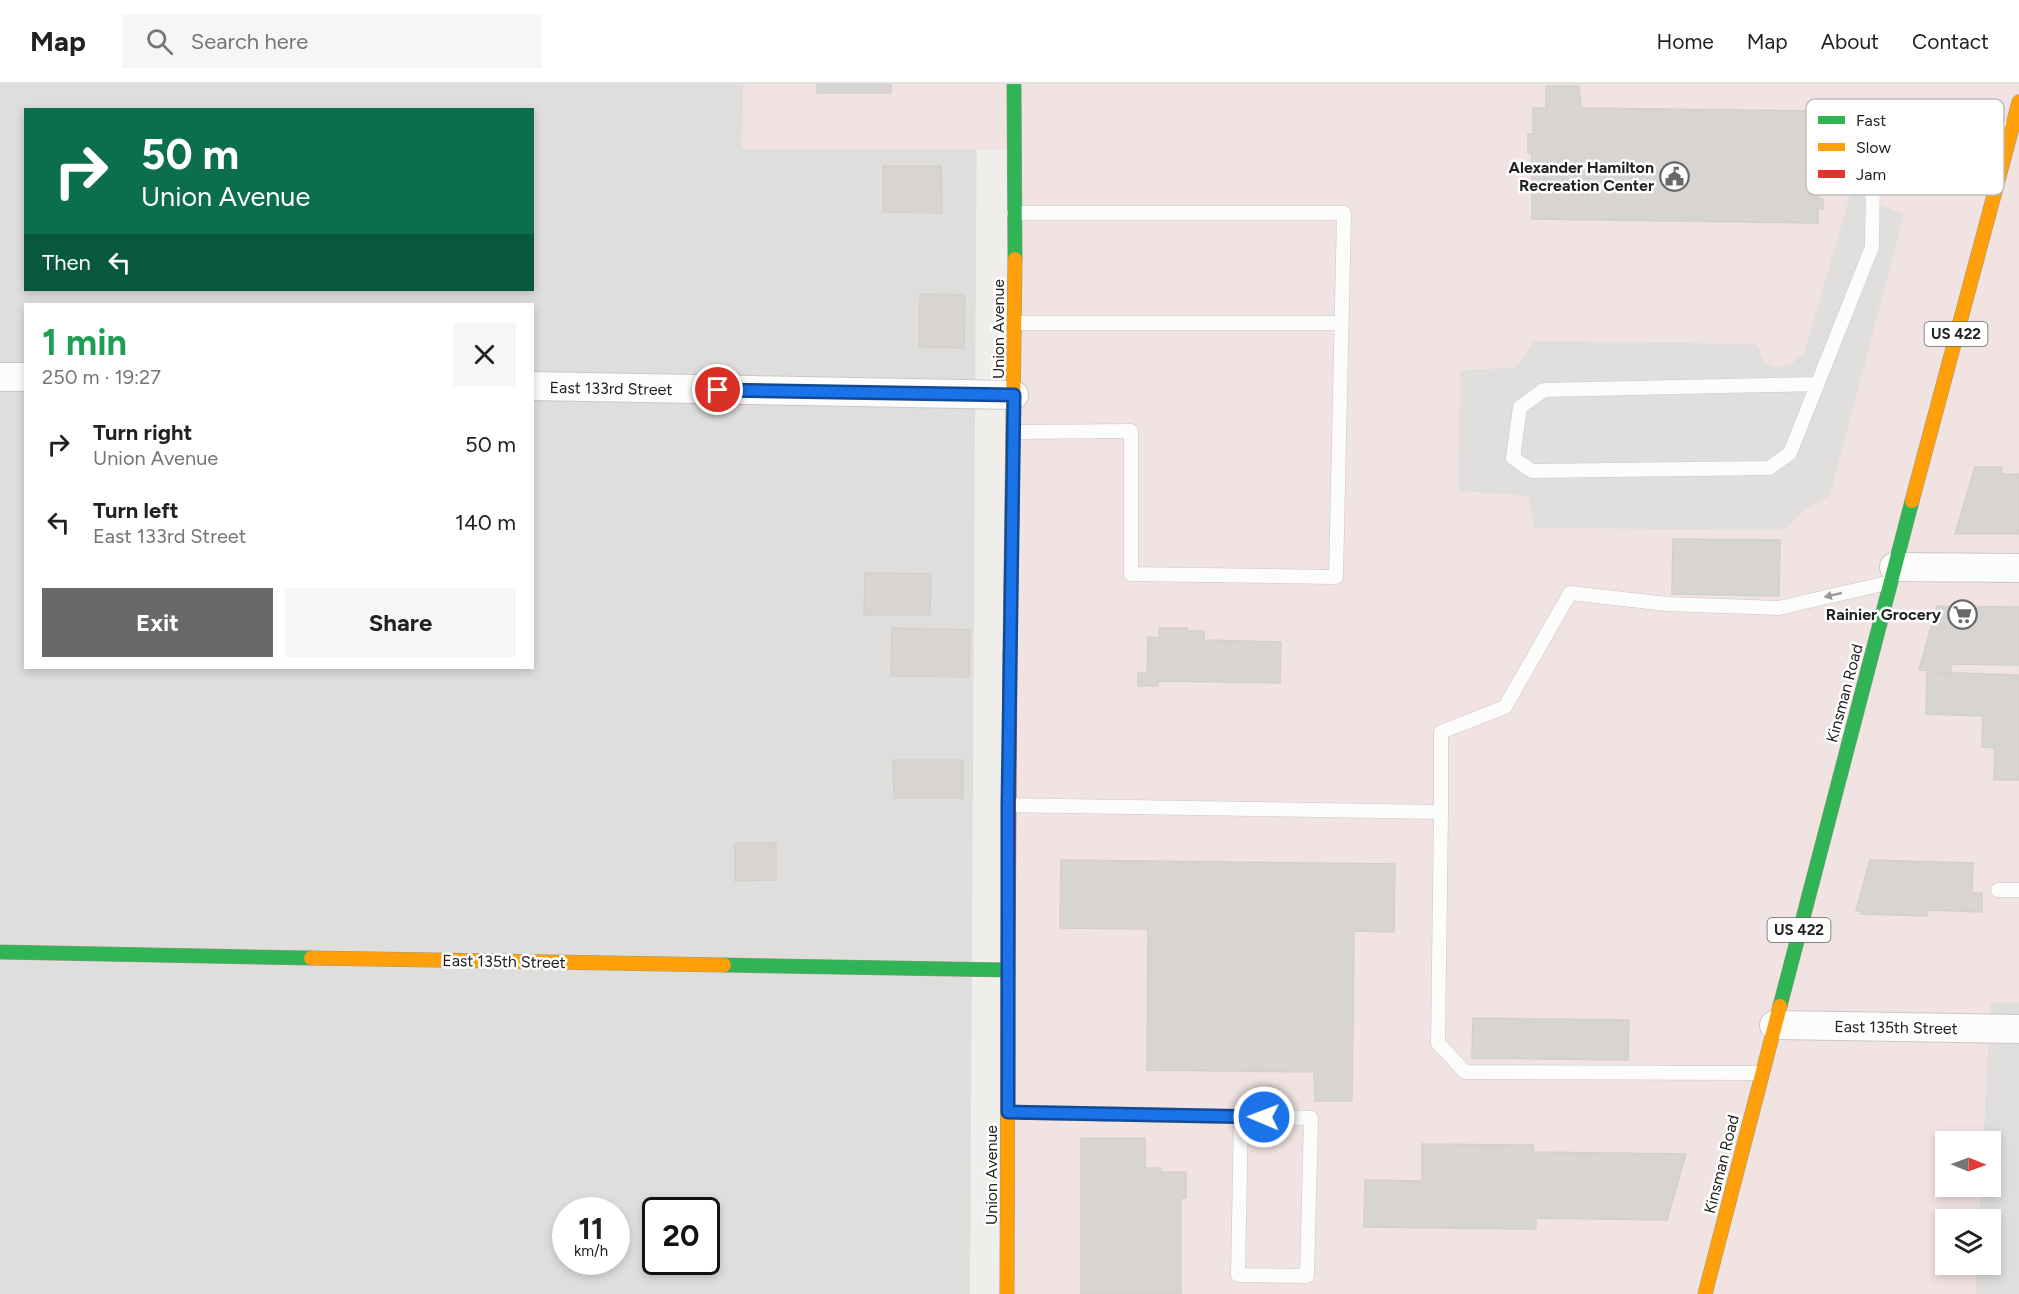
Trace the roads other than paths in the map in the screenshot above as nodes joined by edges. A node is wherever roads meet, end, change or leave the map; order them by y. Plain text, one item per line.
1 (1014, 84) edge
2 (2019, 102) edge
3 (2013, 137) edge
4 (2004, 170) edge
5 (1873, 195) edge
6 (1997, 195) edge
7 (1014, 213) junction
8 (1015, 323) junction
9 (1342, 323) junction
10 (0, 377) edge
11 (24, 377) edge
12 (1818, 384) junction
13 (534, 386) edge
14 (1014, 395) junction
15 (1013, 432) junction
16 (2019, 568) edge
17 (1892, 574) junction
18 (1008, 805) junction
19 (1441, 812) junction
20 (1998, 890) dead end
21 (2019, 890) edge
22 (0, 952) edge
23 (1008, 970) junction
24 (1774, 1025) junction
25 (2019, 1029) edge
26 (1761, 1073) junction
27 (1008, 1112) junction
28 (1241, 1116) junction
29 (1007, 1294) edge
30 (1705, 1294) edge

1 - 7 main road, Union Avenue
2 - 3 main road, Kinsman Road / US 422
3 - 4 main road, Kinsman Road / US 422
5 - 12 lane
6 - 17 main road, Kinsman Road / US 422
7 - 8 main road, Union Avenue
7 - 9 lane
8 - 9 lane
8 - 14 main road, Union Avenue
9 - 15 lane
10 - 11 street
12 - 12 lane
13 - 14 street, East 133rd Street
14 - 15 main road, Union Avenue
15 - 18 main road, Union Avenue
16 - 17 street
17 -> 19 lane
17 - 24 main road, Kinsman Road / US 422
18 - 19 lane
18 - 23 main road, Union Avenue
19 - 26 lane
20 - 21 lane
22 - 23 main road, East 135th Street
23 - 27 main road, Union Avenue
24 - 25 street, East 135th Street
24 - 26 main road, Kinsman Road / US 422
26 - 30 main road, Kinsman Road / US 422
27 - 28 lane
27 - 29 main road, Union Avenue
28 - 28 lane

